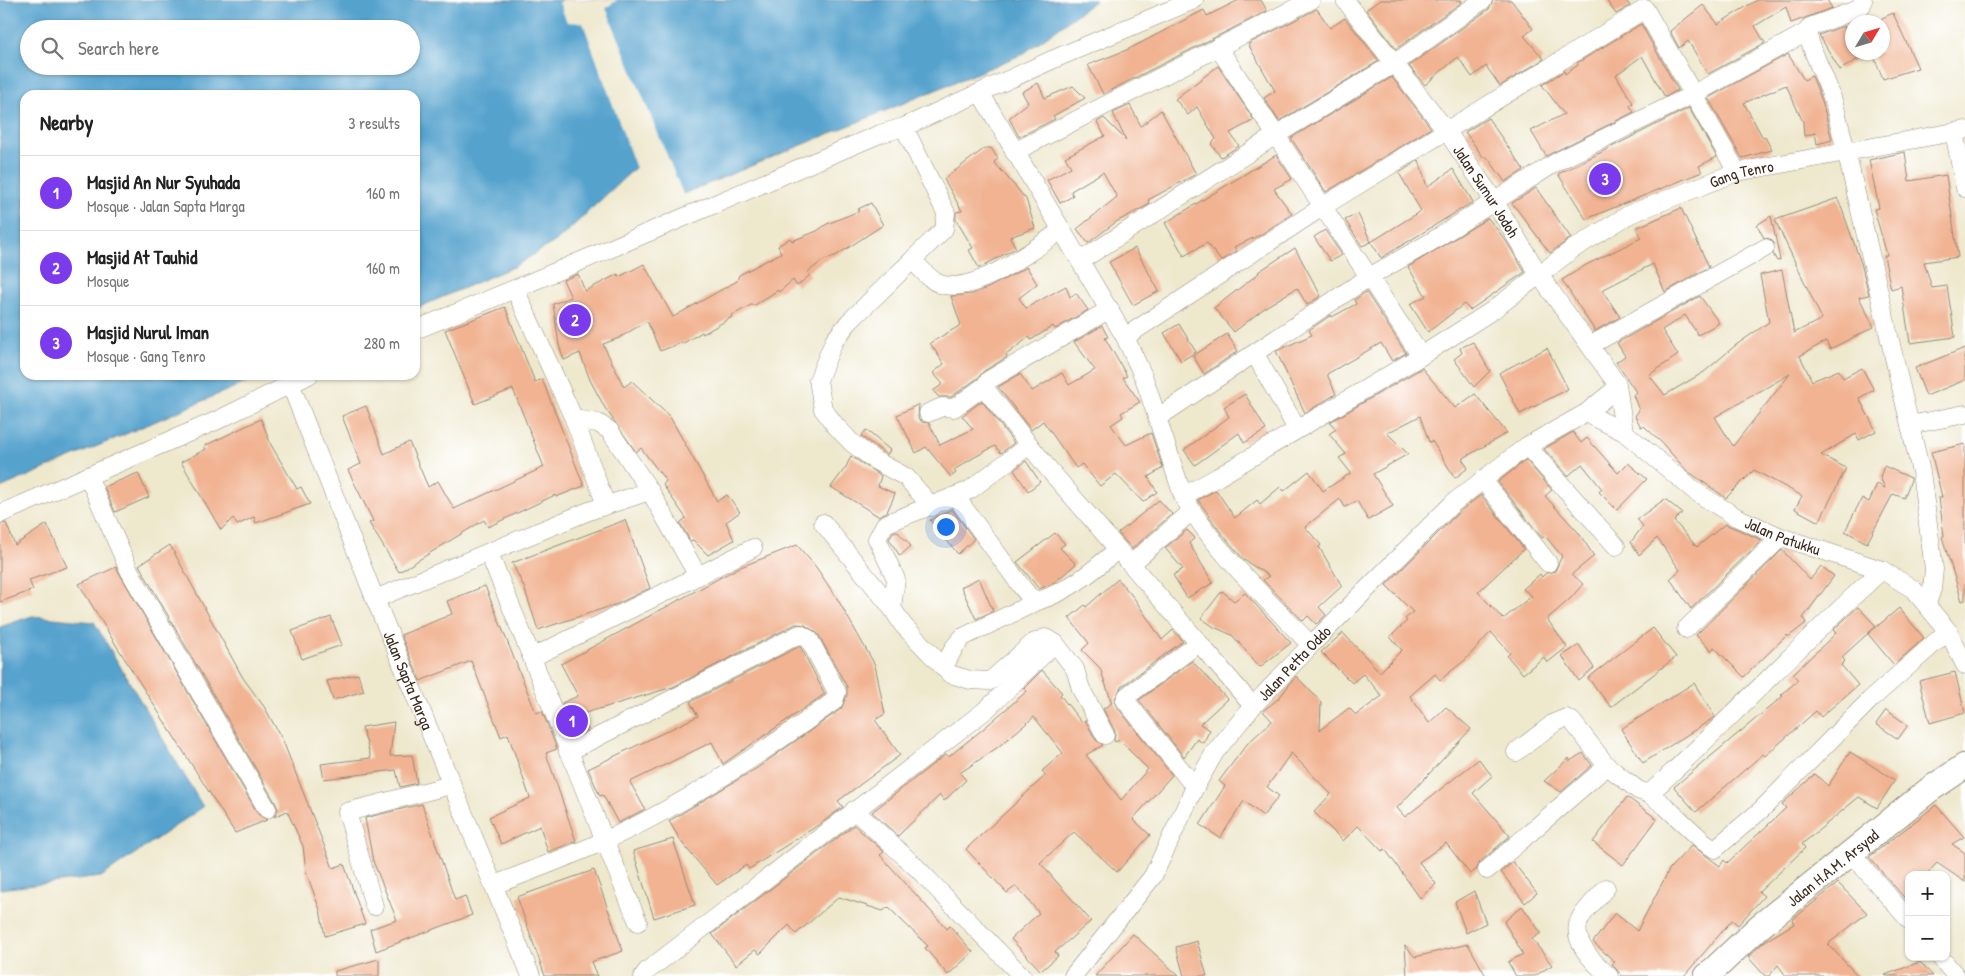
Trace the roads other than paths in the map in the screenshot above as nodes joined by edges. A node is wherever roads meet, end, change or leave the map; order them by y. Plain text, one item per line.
1 (1194, 0) edge
2 (1311, 0) edge
3 (1345, 0) edge
4 (1483, 0) edge
5 (1863, 0) edge
6 (1807, 32) junction
7 (1218, 47) junction
8 (1395, 62) junction
9 (981, 94) junction
10 (1692, 95) junction
11 (904, 127) junction
12 (1446, 130) junction
13 (1959, 131) edge
14 (1276, 135) junction
15 (1845, 150) junction
16 (1014, 152) junction
17 (1737, 172) junction
18 (1965, 188) edge
19 (1494, 201) junction
20 (1322, 207) junction
21 (1062, 230) junction
22 (1765, 248) dead end
23 (914, 261) junction
24 (1080, 261) junction
25 (1540, 276) junction
26 (1369, 277) junction
27 (515, 289) junction
28 (1110, 310) junction
29 (420, 328) edge
30 (1125, 337) junction
31 (1591, 346) junction
32 (1255, 354) junction
33 (1421, 356) junction
34 (297, 380) edge
35 (290, 383) junction
36 (986, 385) junction
37 (1617, 388) junction
38 (928, 413) dead end
39 (1586, 413) junction
40 (1965, 414) edge
41 (1157, 418) junction
42 (574, 419) junction
43 (1910, 425) junction
44 (1297, 429) junction
45 (1624, 432) junction
46 (1029, 445) junction
47 (1526, 446) junction
48 (88, 476) junction
49 (1483, 480) junction
50 (650, 491) junction
51 (1183, 496) junction
52 (956, 497) junction
53 (606, 504) junction
54 (932, 507) junction
55 (1192, 512) junction
56 (0, 514) edge
57 (823, 522) dead end
58 (1781, 537) junction
59 (1616, 546) dead end
60 (753, 548) dead end
61 (1117, 550) junction
62 (489, 554) junction
63 (1548, 563) dead end
64 (1131, 564) junction
65 (1882, 570) junction
66 (698, 576) junction
67 (375, 599) junction
68 (1038, 601) junction
69 (1927, 604) junction
70 (892, 608) junction
71 (1686, 629) dead end
72 (1948, 631) junction
73 (1055, 643) junction
74 (1199, 643) junction
75 (1310, 644) junction
76 (533, 657) junction
77 (1965, 665) edge
78 (944, 667) junction
79 (1253, 706) junction
80 (1105, 735) dead end
81 (568, 752) junction
82 (1516, 752) dead end
83 (1607, 766) junction
84 (1965, 766) edge
85 (452, 784) junction
86 (1195, 787) junction
87 (1649, 794) junction
88 (266, 809) dead end
89 (854, 810) junction
90 (604, 841) junction
91 (1851, 853) junction
92 (1487, 870) dead end
93 (494, 885) junction
94 (1606, 888) dead end
95 (374, 906) dead end
96 (1906, 916) edge
97 (638, 922) dead end
98 (1943, 961) edge
99 (531, 976) edge
100 (643, 976) edge
101 (1022, 976) edge
102 (1073, 976) edge
103 (1609, 976) edge
104 (1707, 976) edge
105 (1956, 976) edge

1 - 9 street
2 - 7 street
3 - 8 street, Jalan Sumur Jodoh
4 - 8 street
5 - 6 street
6 - 10 street
6 - 15 street
7 - 14 street
7 - 16 street
8 - 12 street, Jalan Sumur Jodoh
8 - 14 street
9 - 11 street
9 - 16 street
10 - 12 street
10 - 17 street
10 - 19 street
11 - 23 street
11 - 27 street
12 - 19 street, Jalan Sumur Jodoh
12 - 20 street
13 - 15 street, Gang Tenro
13 - 18 street
14 - 20 street
14 - 24 street
15 - 17 street, Gang Tenro
15 - 43 street
16 - 21 street
17 - 25 street, Gang Tenro
19 - 25 street, Jalan Sumur Jodoh
19 - 26 street
20 - 26 street
20 - 30 street
21 - 23 street
21 - 24 street
22 - 31 street
23 - 54 street
24 - 28 street
25 - 31 street, Jalan Sumur Jodoh
25 - 33 street, Gang Tenro
26 - 32 street
26 - 33 street
27 - 29 street
27 - 42 street
28 - 30 street
28 - 36 street
30 - 41 street
31 - 37 street, Jalan Sumur Jodoh
32 - 41 street
32 - 44 street
33 - 44 street, Gang Tenro
34 - 35 street
35 - 48 street
35 - 67 street, Jalan Sapta Marga
36 - 38 street
36 - 46 street
37 - 39 street, Jalan Petta Oddo
37 - 45 street
39 - 45 street, Jalan Patukku
39 - 47 street, Jalan Petta Oddo
40 - 43 street
41 - 51 street
42 - 50 street
42 - 53 street
43 - 69 street
44 - 51 street, Gang Tenro
45 - 58 street, Jalan Patukku
46 - 52 street
46 - 61 street
47 - 49 street, Jalan Petta Oddo
47 - 59 street
48 - 56 street
48 - 88 street
49 - 63 street
49 - 75 street, Jalan Petta Oddo
50 - 53 street
50 - 66 street
51 - 55 street
52 - 54 street
52 - 68 street
53 - 62 street
54 - 70 street
55 - 64 street
55 - 75 street
57 - 70 street
58 - 65 street, Jalan Patukku
58 - 71 street
60 - 66 street
61 - 64 street
61 - 68 street
62 - 67 street
62 - 76 street
64 - 74 street
65 - 69 street, Jalan Patukku
65 - 87 street
66 - 76 street
67 - 85 street, Jalan Sapta Marga
68 - 78 street
69 - 72 street, Jalan Patukku
70 - 78 street
72 - 77 street, Jalan Patukku
72 - 87 street
73 - 78 street
73 - 80 street
73 - 89 street
74 - 79 street
74 - 86 street
75 - 79 street, Jalan Petta Oddo
76 - 81 street
79 - 86 street, Jalan Petta Oddo
81 - 90 street
81 - 90 street
82 - 83 street
83 - 87 street
83 - 92 street
84 - 91 highway, Jalan H.A.M. Arsyad
85 - 93 street, Jalan Sapta Marga
85 - 95 street
86 - 102 street, Jalan Petta Oddo
89 - 100 street
89 - 101 street
90 - 93 street
90 - 97 street
91 - 96 street
91 - 104 highway, Jalan H.A.M. Arsyad
93 - 99 street, Jalan Sapta Marga
94 - 103 street
98 - 105 street

